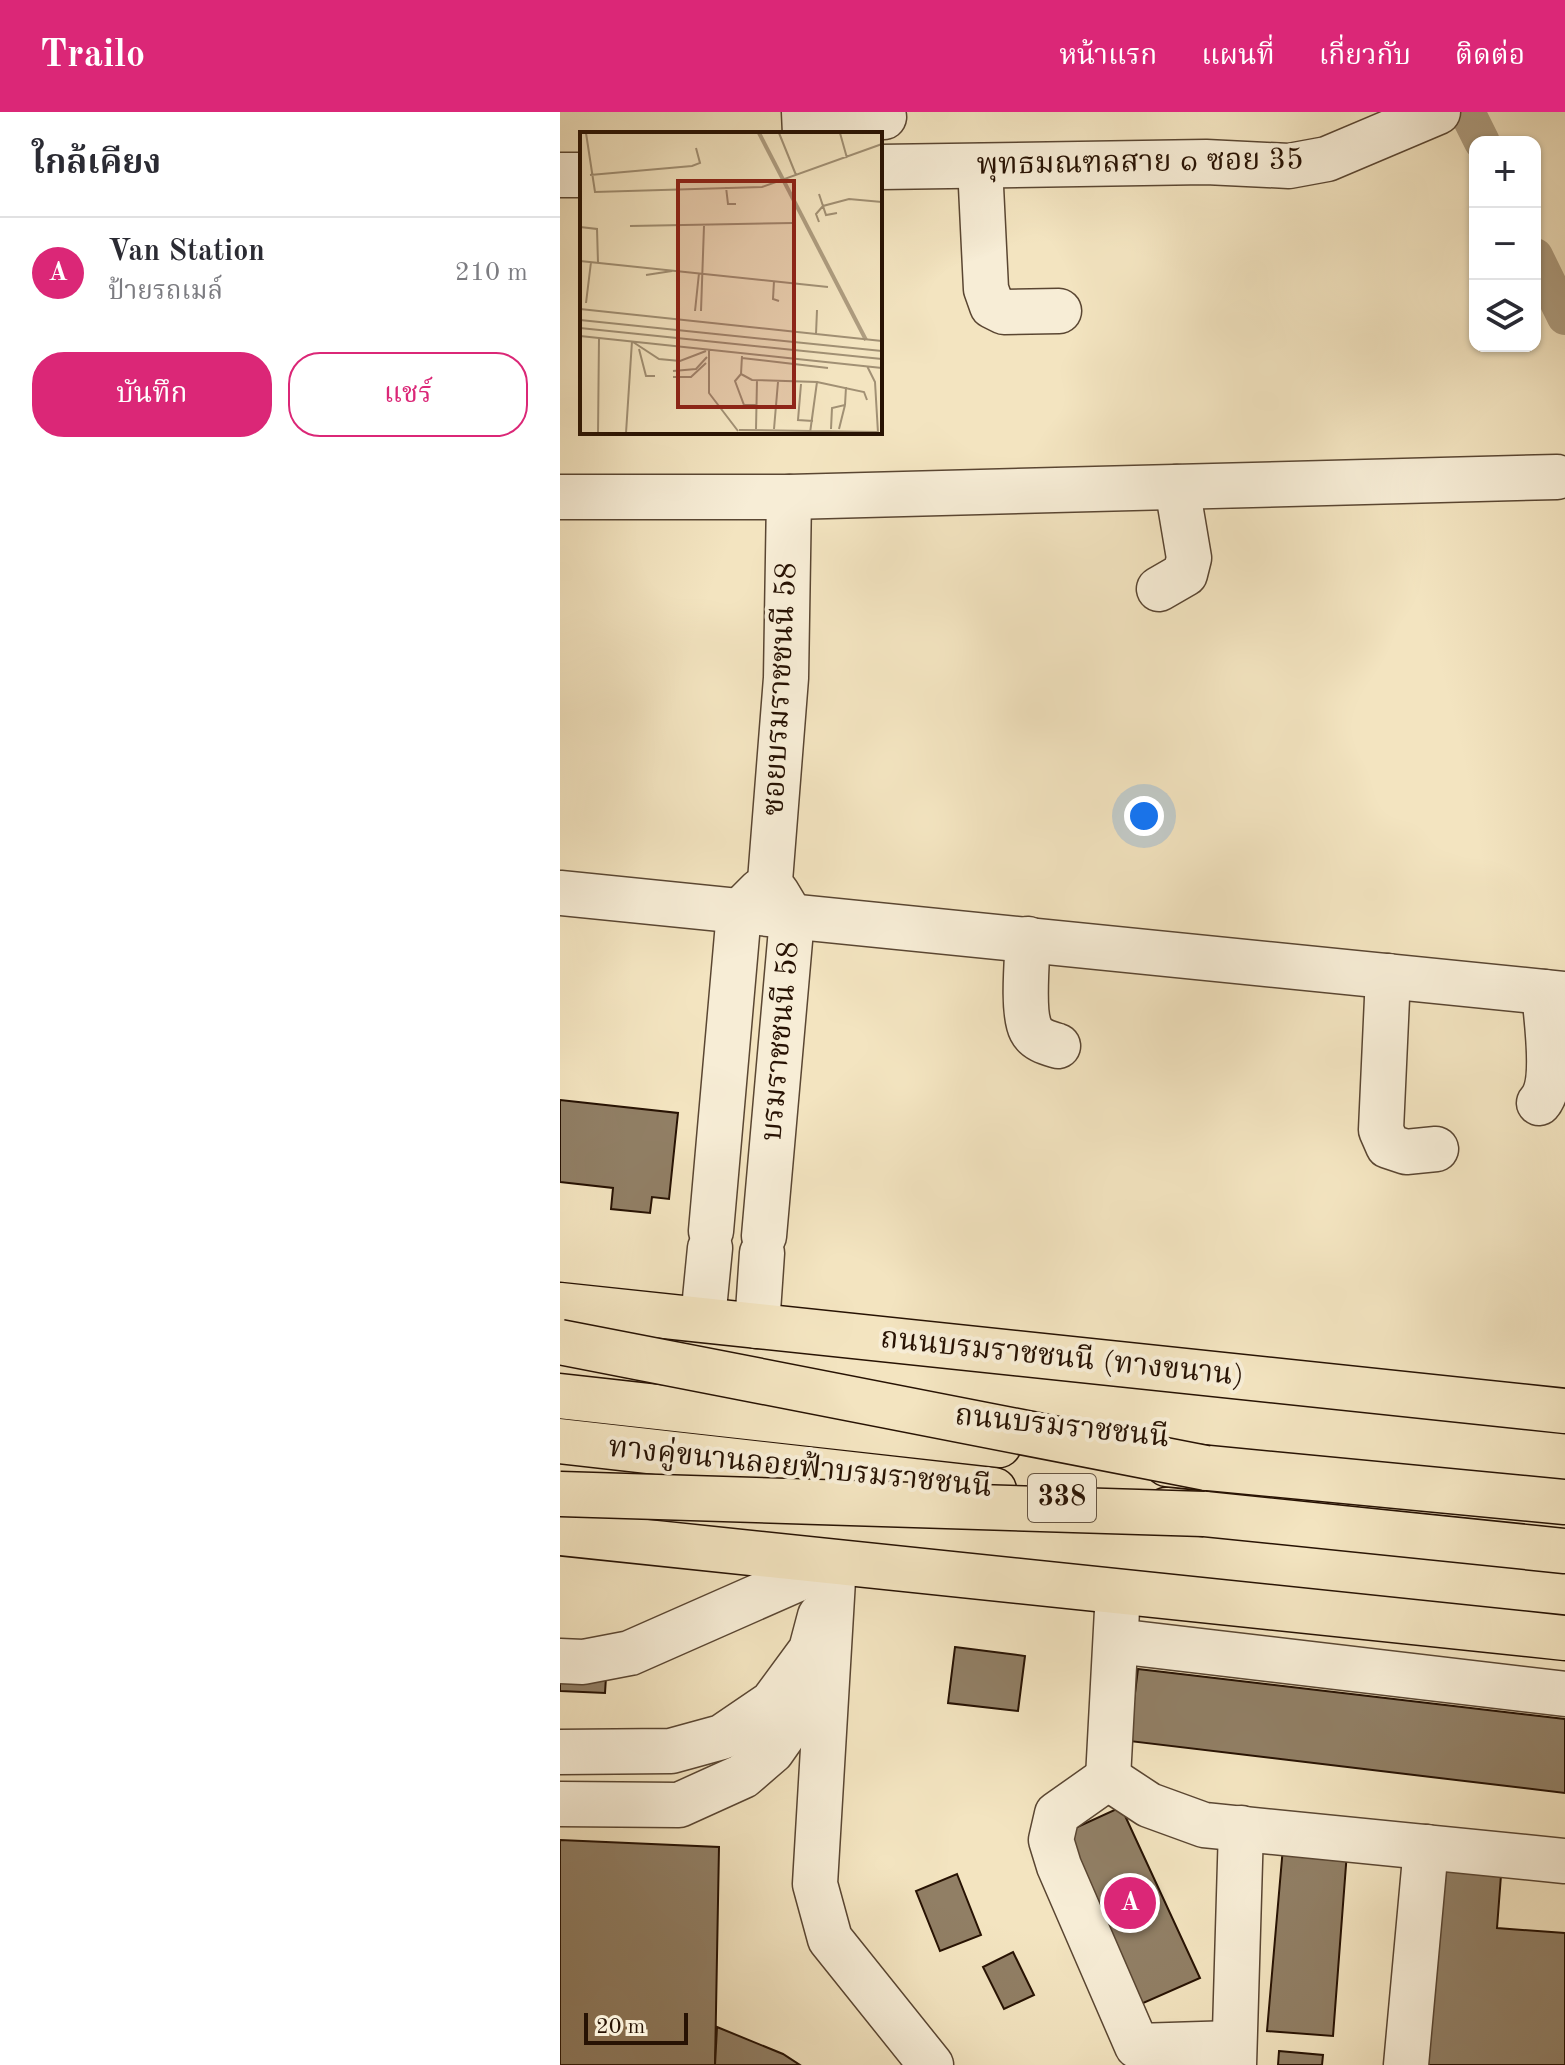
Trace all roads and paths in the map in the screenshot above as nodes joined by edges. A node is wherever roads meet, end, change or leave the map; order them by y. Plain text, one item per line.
1 (804, 112) edge
2 (1419, 119) edge
3 (805, 132) edge
4 (980, 166) junction
5 (882, 167) edge
6 (1059, 311) dead end
7 (1557, 477) dead end
8 (1177, 487) junction
9 (560, 497) edge
10 (789, 497) junction
11 (1159, 589) dead end
12 (770, 881) junction
13 (560, 893) edge
14 (739, 912) junction
15 (792, 918) junction
16 (1028, 939) junction
17 (1388, 976) junction
18 (1555, 993) edge
19 (1058, 1046) dead end
20 (1539, 1103) dead end
21 (1436, 1149) dead end
22 (560, 1305) edge
23 (703, 1319) junction
24 (757, 1326) junction
25 (560, 1342) edge
26 (560, 1374) edge
27 (560, 1396) edge
28 (1565, 1411) edge
29 (560, 1441) edge
30 (560, 1465) edge
31 (1206, 1468) junction
32 (1565, 1479) edge
33 (560, 1494) edge
34 (1565, 1502) edge
35 (1204, 1514) junction
36 (560, 1533) edge
37 (1565, 1551) edge
38 (834, 1563) junction
39 (1565, 1569) edge
40 (1118, 1592) junction
41 (1565, 1638) edge
42 (1116, 1641) junction
43 (811, 1650) junction
44 (560, 1661) edge
45 (1565, 1694) edge
46 (560, 1752) edge
47 (1108, 1778) junction
48 (560, 1804) edge
49 (1241, 1828) junction
50 (1426, 1847) junction
51 (1565, 1861) edge
52 (1234, 2054) edge
53 (931, 2065) edge
54 (1406, 2065) edge

1 - 3 street
2 - 4 street, พุทธมณฑลสาย ๑ ซอย 35
4 - 5 street, พุทธมณฑลสาย ๑ ซอย 35
4 - 6 street
7 - 8 street
8 - 10 street
8 - 11 street
9 - 10 street
10 - 12 street, ซอยบรมราชชนนี 58
12 - 14 street, บรมราชชนนี 58
12 - 15 street, บรมราชชนนี 58
13 - 14 street
14 - 15 street
14 - 23 street, บรมราชชนนี 58
15 - 16 street
15 - 24 street, บรมราชชนนี 58
16 - 17 street
16 - 19 street
17 - 18 street
17 - 21 street
18 - 20 street
22 - 23 main road, ถนนบรมราชชนนี (ทางขนาน)
23 - 24 main road, ถนนบรมราชชนนี (ทางขนาน)
24 - 28 main road, ถนนบรมราชชนนี (ทางขนาน)
25 - 31 main road, bridge
26 - 32 main road, ถนนบรมราชชนนี / 338
27 - 31 main road, ทางคู่ขนานลอยฟ้าบรมราชชนนี / 338, bridge
29 - 35 main road, ทางคู่ขนานลอยฟ้าบรมราชชนนี / 338, bridge
30 - 39 main road, 338
31 - 34 main road, ทางคู่ขนานลอยฟ้าบรมราชชนนี / 338
33 - 35 main road, bridge
35 - 37 main road, ทางคู่ขนานลอยฟ้าบรมราชชนนี / 338
36 - 38 main road
38 - 40 main road
38 - 43 street
38 - 44 street
38 - 53 street
40 - 41 main road
40 - 42 street
42 - 45 street
42 - 47 street
43 - 46 street
43 - 48 street
47 - 49 street
47 - 52 street
49 - 50 street
49 - 52 street
50 - 51 street
50 - 54 street

